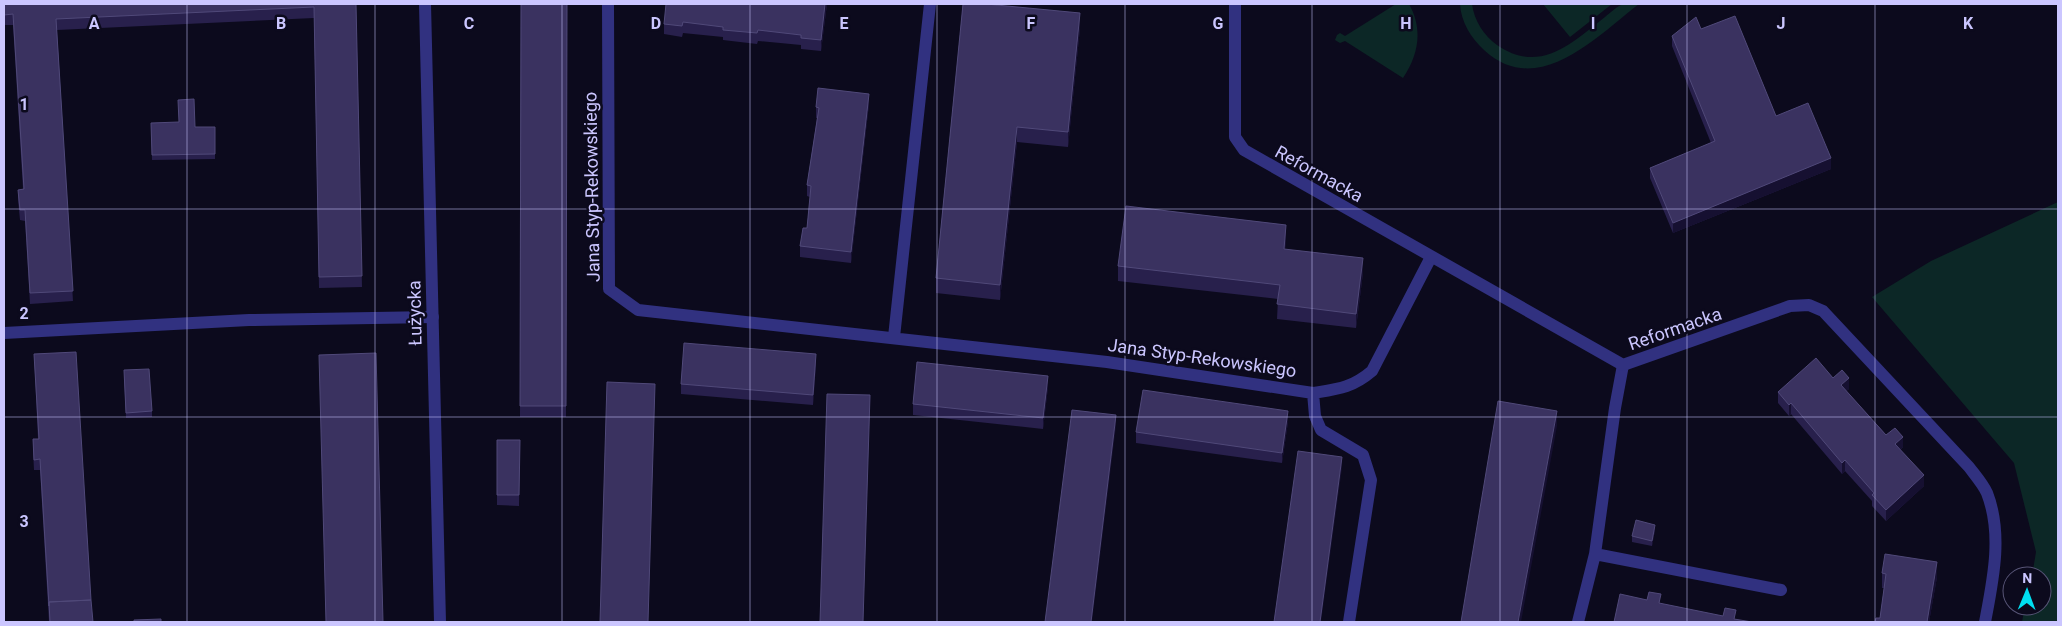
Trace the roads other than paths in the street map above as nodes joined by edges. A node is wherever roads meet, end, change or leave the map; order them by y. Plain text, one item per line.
1 (425, 4) edge
2 (608, 4) edge
3 (930, 4) edge
4 (1235, 4) edge
5 (1431, 256) junction
6 (433, 317) junction
7 (4, 333) edge
8 (894, 337) junction
9 (1623, 365) junction
10 (1313, 393) junction
11 (1595, 554) junction
12 (1781, 590) dead end
13 (440, 622) edge
14 (1349, 622) edge
15 (1578, 622) edge
16 (1985, 622) edge

1 - 6 street, Łużycka
2 - 8 street, Jana Styp-Rekowskiego
3 - 8 street
4 - 5 street, Reformacka
5 - 9 street, Reformacka
5 - 10 street, Jana Styp-Rekowskiego
6 - 7 street
6 - 13 street, Łużycka
8 - 10 street, Jana Styp-Rekowskiego
9 - 11 street
9 - 16 street, Reformacka
10 - 14 street
11 - 12 street
11 - 15 street

